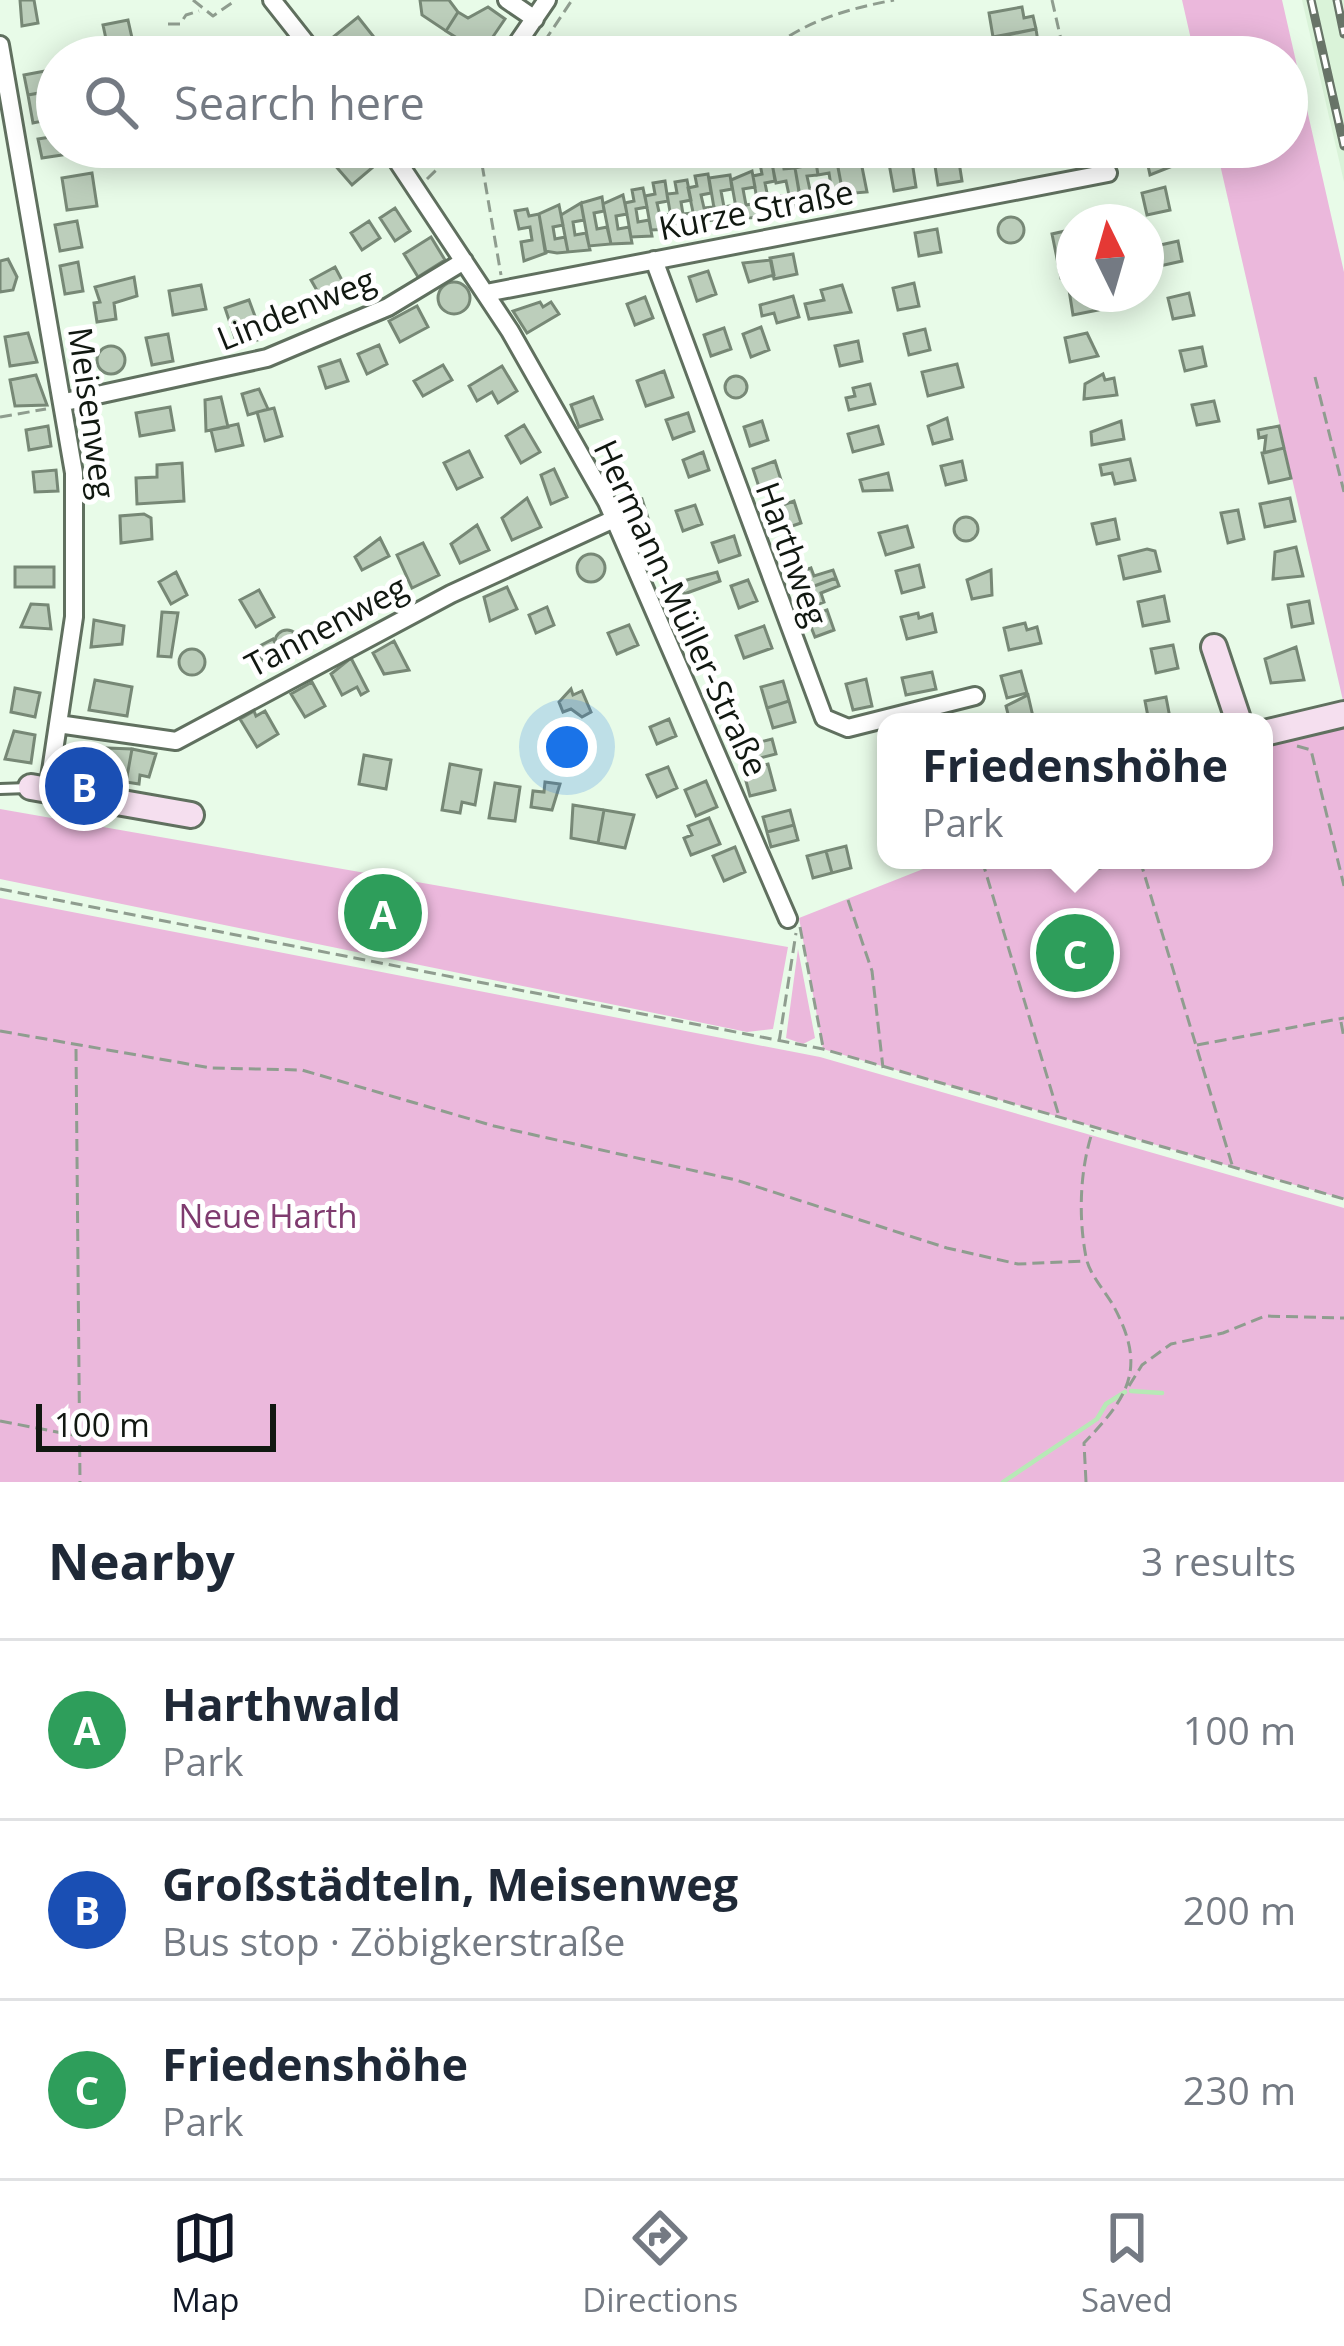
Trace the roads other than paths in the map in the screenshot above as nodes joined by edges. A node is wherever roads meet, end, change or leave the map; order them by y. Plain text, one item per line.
1 (272, 0) edge
2 (507, 0) edge
3 (547, 0) edge
4 (535, 19) junction
5 (300, 36) edge
6 (523, 36) edge
7 (0, 45) edge
8 (404, 168) edge
9 (1108, 172) dead end
10 (654, 260) junction
11 (464, 261) junction
12 (486, 293) junction
13 (64, 402) junction
14 (614, 519) junction
15 (1214, 647) dead end
16 (975, 696) dead end
17 (908, 713) edge
18 (1236, 713) edge
19 (1344, 713) edge
20 (877, 721) edge
21 (58, 724) junction
22 (1273, 731) edge
23 (0, 789) edge
24 (40, 789) junction
25 (191, 815) dead end
26 (788, 920) dead end

1 - 5 street
2 - 4 street
3 - 4 street
4 - 6 street
7 - 13 street, Meisenweg
8 - 11 street, Hermann-Müller-Straße
9 - 10 street, Kurze Straße
10 - 12 street, Kurze Straße
10 - 20 street, Harthweg
11 - 12 street, Hermann-Müller-Straße
11 - 13 street, Lindenweg
12 - 14 street, Hermann-Müller-Straße
13 - 21 street, Meisenweg
14 - 21 street, Tannenweg
14 - 26 street, Hermann-Müller-Straße
15 - 18 main road
16 - 17 street, Harthweg
19 - 22 main road
21 - 24 street, Meisenweg
23 - 24 lane
24 - 25 main road

